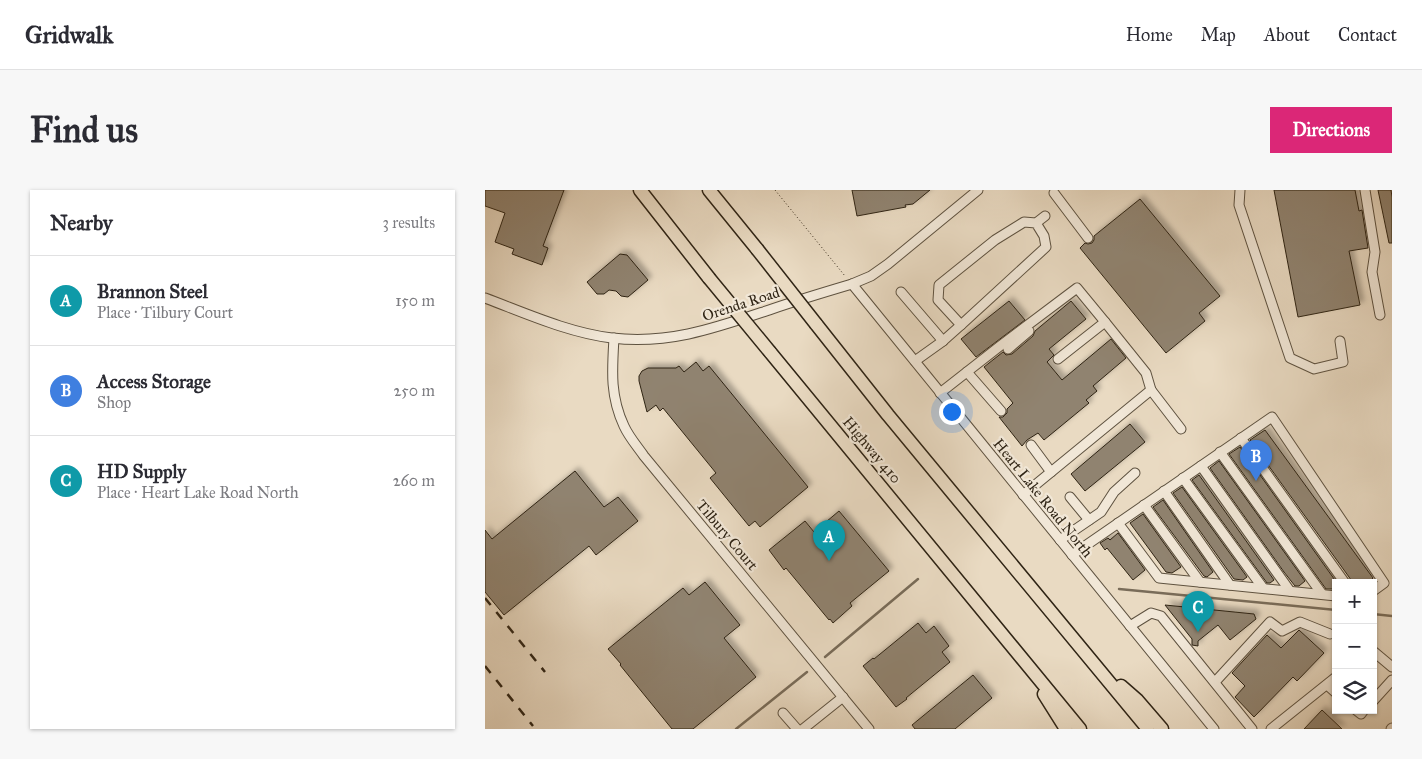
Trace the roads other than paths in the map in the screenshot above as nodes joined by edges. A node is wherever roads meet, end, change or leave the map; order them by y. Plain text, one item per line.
1 (640, 190) edge
2 (709, 190) edge
3 (978, 190) edge
4 (1241, 190) edge
5 (1365, 190) edge
6 (1054, 193) dead end
7 (1045, 216) dead end
8 (1036, 223) junction
9 (1088, 238) dead end
10 (852, 284) junction
11 (901, 292) dead end
12 (485, 298) edge
13 (1380, 316) dead end
14 (1038, 318) junction
15 (1105, 322) junction
16 (961, 324) junction
17 (613, 338) junction
18 (943, 341) junction
19 (1341, 341) dead end
20 (1009, 349) dead end
21 (1058, 359) dead end
22 (915, 361) junction
23 (967, 372) junction
24 (1151, 390) junction
25 (940, 393) junction
26 (1001, 411) dead end
27 (1181, 429) dead end
28 (1241, 438) junction
29 (1031, 445) dead end
30 (1220, 452) junction
31 (1201, 466) junction
32 (1051, 472) junction
33 (1135, 474) dead end
34 (1183, 478) junction
35 (1164, 491) junction
36 (1023, 495) junction
37 (1070, 497) dead end
38 (1144, 505) junction
39 (1089, 520) junction
40 (1119, 523) junction
41 (1060, 540) junction
42 (1072, 555) junction
43 (1342, 579) edge
44 (1200, 582) junction
45 (1230, 585) junction
46 (1263, 588) junction
47 (1377, 588) edge
48 (1290, 591) junction
49 (1322, 594) junction
50 (1332, 595) edge
51 (1130, 626) junction
52 (1330, 634) dead end
53 (1377, 654) edge
54 (1026, 664) junction
55 (1096, 665) junction
56 (1392, 667) edge
57 (1392, 680) edge
58 (1332, 681) edge
59 (1215, 682) junction
60 (1327, 686) junction
61 (1332, 690) edge
62 (843, 697) junction
63 (1377, 697) edge
64 (783, 713) dead end
65 (797, 729) edge
66 (803, 729) edge
67 (869, 729) edge
68 (1065, 729) edge
69 (1080, 729) edge
70 (1148, 729) edge
71 (1162, 729) edge
72 (1214, 729) edge
73 (1252, 729) edge
74 (1271, 729) edge

1 - 54 highway, Highway 410, bridge
2 - 55 highway, bridge
3 - 10 street, Orenda Road
4 - 19 street
5 - 13 street
6 - 9 street
7 - 8 street
8 - 16 street
8 - 16 street
10 - 17 street, Orenda Road
10 - 22 street, Heart Lake Road North
11 - 18 street
12 - 17 street, Orenda Road
14 - 15 street
14 - 20 street
14 - 23 street
15 - 21 street
15 - 24 street
16 - 18 street
17 - 62 street, Tilbury Court
18 - 22 street
22 - 25 street, Heart Lake Road North
23 - 25 street
23 - 26 street
24 - 27 street
24 - 32 street
25 - 36 street, Heart Lake Road North
28 - 30 street
28 - 43 street
28 - 47 street
29 - 32 street
30 - 31 street
30 - 49 street
31 - 34 street
31 - 48 street
32 - 36 street
33 - 39 street
34 - 35 street
34 - 46 street
35 - 38 street
35 - 45 street
36 - 41 street, Heart Lake Road North
37 - 39 street
38 - 40 street
38 - 44 street
39 - 41 street
40 - 42 street
40 - 44 street
41 - 42 street, Heart Lake Road North
42 - 51 street, Heart Lake Road North
44 - 45 street
45 - 46 street
46 - 48 street
48 - 49 street
49 - 50 street
51 - 59 street
51 - 72 street, Heart Lake Road North
52 - 59 street
53 - 56 street
54 - 68 highway
54 - 69 highway, Highway 410
55 - 70 highway
55 - 71 highway
57 - 63 street
58 - 60 street
59 - 73 street
60 - 61 street
60 - 74 street
62 - 66 street
62 - 67 street, Tilbury Court
64 - 65 street

